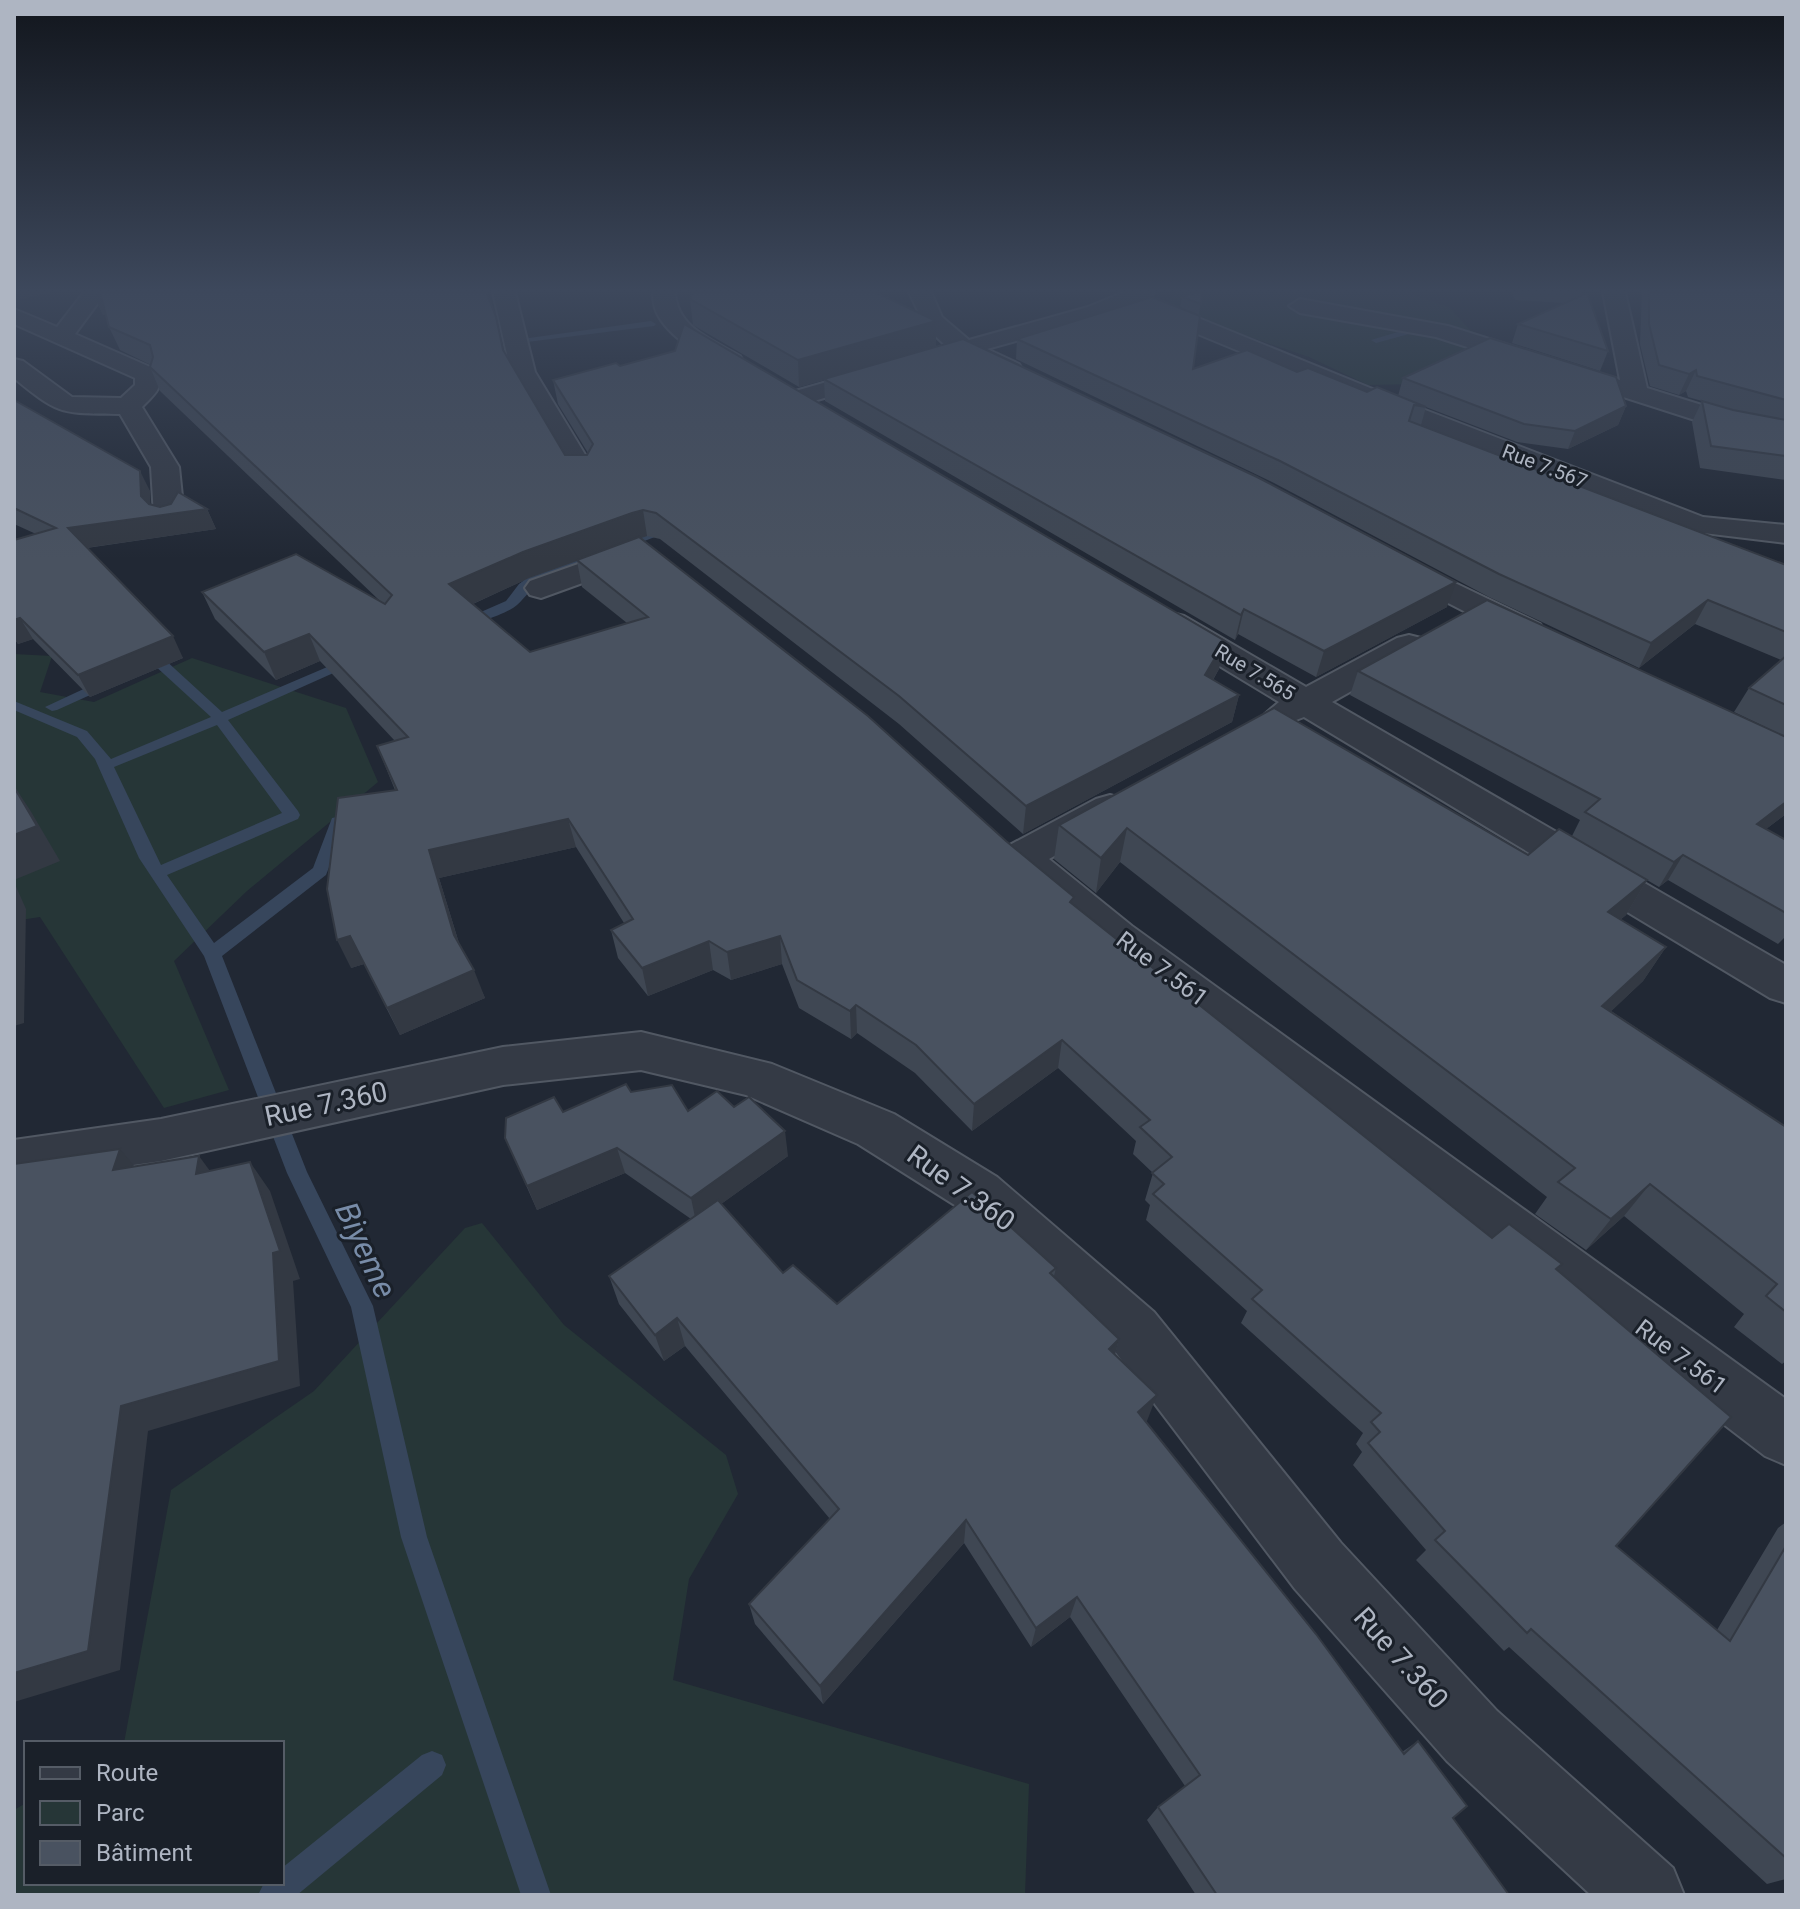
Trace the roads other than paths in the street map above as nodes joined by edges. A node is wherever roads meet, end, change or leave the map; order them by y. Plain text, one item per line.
1 (33, 381) edge
2 (147, 381) edge
3 (528, 381) edge
4 (765, 381) edge
5 (805, 381) edge
6 (1355, 381) edge
7 (1596, 381) edge
8 (1633, 381) edge
9 (773, 386) junction
10 (1636, 394) junction
11 (128, 406) junction
12 (835, 423) edge
13 (1786, 433) edge
14 (581, 471) edge
15 (169, 516) edge
16 (1698, 525) junction
17 (1786, 534) edge
18 (1370, 550) edge
19 (1786, 564) edge
20 (673, 567) edge
21 (541, 588) dead end
22 (1145, 606) edge
23 (1477, 607) junction
24 (1547, 640) edge
25 (1306, 702) junction
26 (1252, 732) edge
27 (1142, 790) edge
28 (986, 826) edge
29 (1020, 857) junction
30 (1786, 986) edge
31 (14, 1161) edge
32 (1786, 1435) edge
33 (1646, 1895) edge

1 - 11 street
2 - 11 street
3 - 14 street
4 - 9 street
5 - 9 street
6 - 16 street, Rue 7.567
7 - 10 street
8 - 10 street
9 - 12 street
10 - 13 street
11 - 15 street
16 - 17 street, Rue 7.567
16 - 19 street
18 - 23 street
20 - 21 street
22 - 25 street, Rue 7.565
23 - 24 street
23 - 25 street
25 - 26 street
25 - 30 street, Rue 7.565
27 - 29 street
28 - 29 street, Rue 7.561
29 - 32 street, Rue 7.561
31 - 33 street, Rue 7.360

